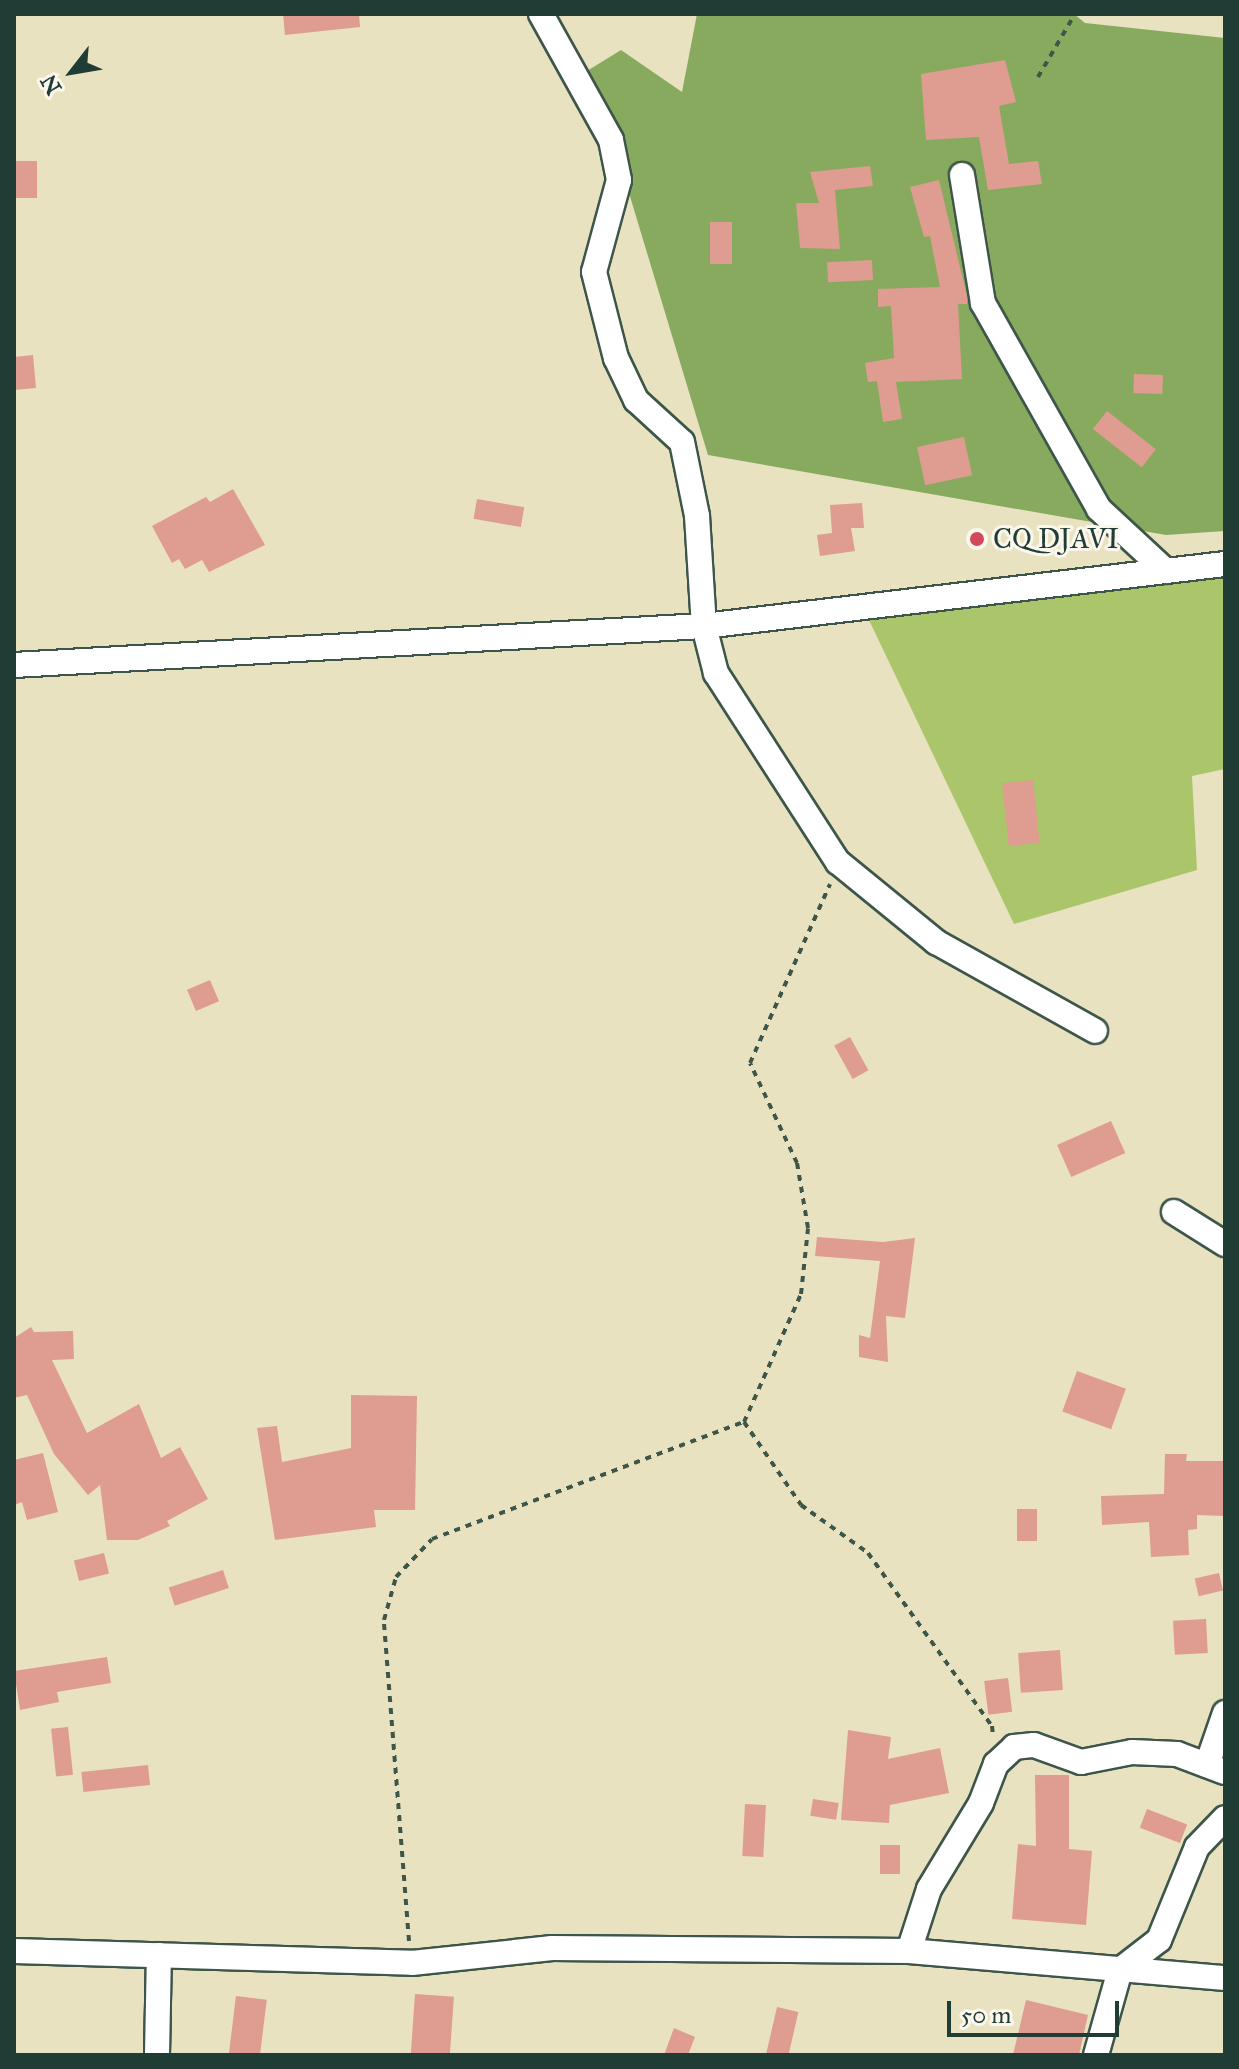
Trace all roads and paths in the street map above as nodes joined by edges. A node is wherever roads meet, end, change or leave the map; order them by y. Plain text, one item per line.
1 (541, 14) edge
2 (1075, 14) edge
3 (1038, 77) dead end
4 (962, 175) dead end
5 (1225, 564) edge
6 (1166, 571) junction
7 (704, 626) junction
8 (14, 665) edge
9 (838, 862) junction
10 (1095, 1031) dead end
11 (1174, 1212) dead end
12 (1225, 1244) edge
13 (744, 1422) junction
14 (1225, 1713) edge
15 (996, 1764) junction
16 (1216, 1769) edge
17 (1225, 1818) edge
18 (14, 1951) edge
19 (909, 1951) junction
20 (159, 1955) junction
21 (412, 1963) junction
22 (1120, 1970) junction
23 (1225, 1978) edge
24 (157, 2055) edge
25 (1096, 2055) edge

1 - 7 street
2 - 3 path
4 - 6 street
5 - 6 street
6 - 7 street
7 - 8 street
7 - 9 street
9 - 10 street
9 - 13 path
11 - 12 street
13 - 15 path
13 - 21 path
14 - 16 street
15 - 16 street
15 - 19 street
17 - 22 street
18 - 20 street
19 - 21 street
19 - 22 street
20 - 21 street
20 - 24 street
22 - 23 street
22 - 25 street

